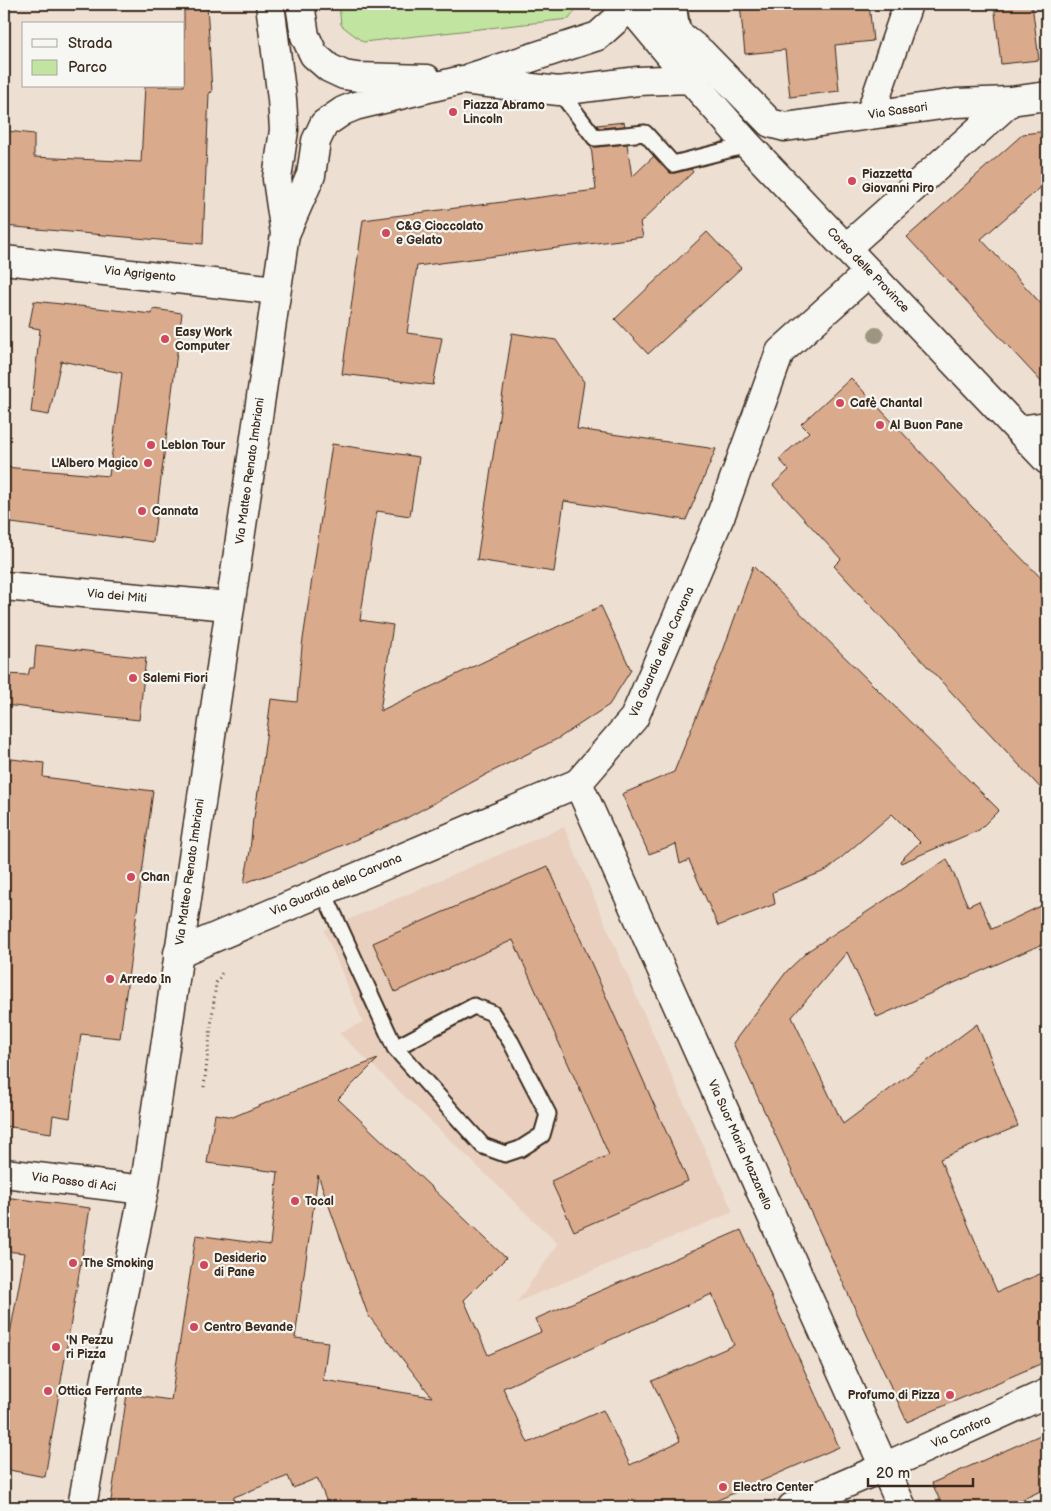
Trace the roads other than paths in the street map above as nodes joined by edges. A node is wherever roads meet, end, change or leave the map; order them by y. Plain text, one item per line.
1 (270, 4) edge
2 (300, 4) edge
3 (678, 4) edge
4 (908, 4) edge
5 (634, 5) edge
6 (683, 36) junction
7 (690, 79) junction
8 (462, 80) junction
9 (559, 91) junction
10 (1047, 96) edge
11 (1011, 101) junction
12 (870, 115) junction
13 (748, 145) junction
14 (285, 234) junction
15 (846, 248) junction
16 (4, 260) edge
17 (869, 272) junction
18 (276, 290) junction
19 (1047, 426) edge
20 (1019, 430) junction
21 (1047, 460) edge
22 (4, 586) edge
23 (229, 606) junction
24 (578, 783) junction
25 (323, 891) junction
26 (178, 953) junction
27 (395, 1048) junction
28 (4, 1173) edge
29 (144, 1190) junction
30 (1047, 1393) edge
31 (884, 1466) junction
32 (82, 1507) edge
33 (792, 1507) edge
34 (902, 1507) edge

1 - 14 street
2 - 8 street
3 - 6 lane
4 - 12 street
5 - 6 street
5 - 7 street, Corso delle Province
5 - 8 street
6 - 12 street, Via Sassari
7 - 9 street
7 - 13 street, Corso delle Province
8 - 9 street
8 - 14 street
9 - 13 lane
10 - 11 street, Via Sassari
11 - 12 street, Via Sassari
11 - 15 street
13 - 15 street, Corso delle Province
14 - 18 street, Via Matteo Renato Imbriani
15 - 17 street, Corso delle Province
16 - 18 street, Via Agrigento
17 - 20 street, Corso delle Province
17 - 24 street, Via Guardia della Carvana
18 - 23 street, Via Matteo Renato Imbriani
19 - 20 street
20 - 21 street, Corso delle Province
22 - 23 street, Via dei Miti
23 - 26 street, Via Matteo Renato Imbriani
24 - 25 street, Via Guardia della Carvana
24 - 31 street, Via Suor Maria Mazzarello
25 - 26 street, Via Guardia della Carvana
25 - 27 lane
26 - 29 street, Via Matteo Renato Imbriani
27 - 27 lane
28 - 29 street, Via Passo di Aci
29 - 32 street, Via Matteo Renato Imbriani
30 - 31 street, Via Canfora
31 - 33 street, Via Canfora
31 - 34 street, Via Suor Maria Mazzarello

